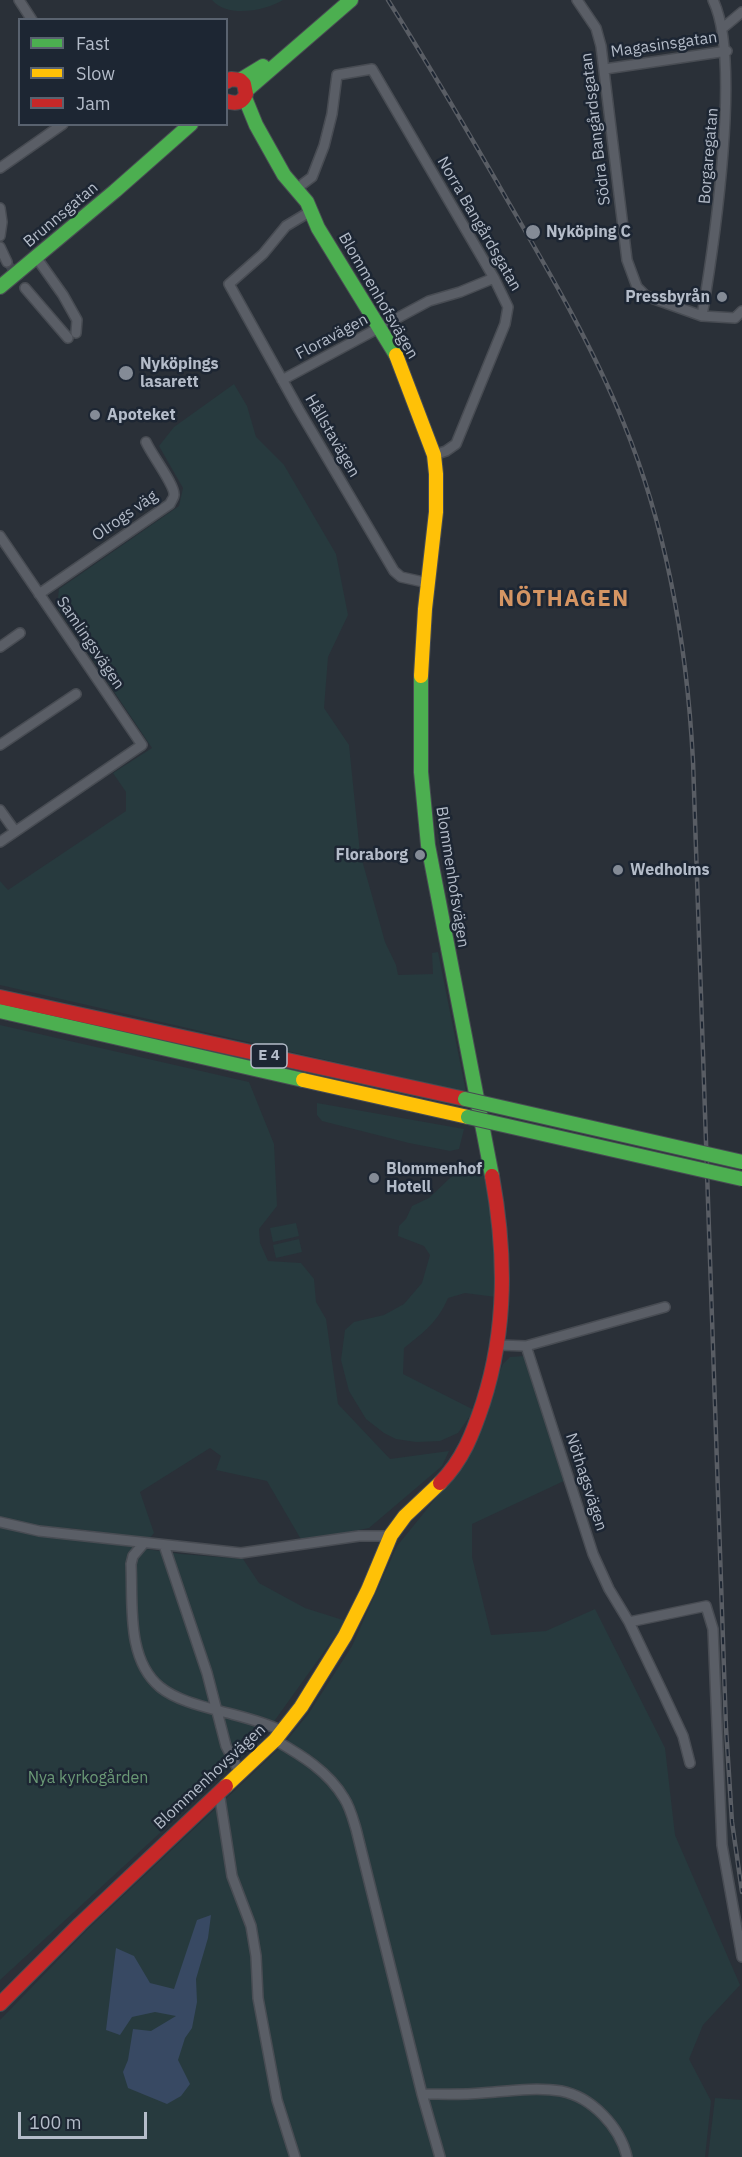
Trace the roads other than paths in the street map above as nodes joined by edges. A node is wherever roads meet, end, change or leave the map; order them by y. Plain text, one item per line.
1 (19, 0) edge
2 (343, 0) edge
3 (351, 0) edge
4 (577, 0) edge
5 (713, 0) edge
6 (742, 12) edge
7 (31, 18) edge
8 (724, 27) junction
9 (728, 51) junction
10 (605, 69) junction
11 (233, 92) edge
12 (60, 126) edge
13 (189, 126) edge
14 (200, 126) edge
15 (0, 168) edge
16 (296, 189) junction
17 (115, 191) junction
18 (0, 208) edge
19 (311, 211) junction
20 (0, 236) edge
21 (0, 247) edge
22 (36, 257) junction
23 (7, 262) tunnel mouth
24 (494, 278) junction
25 (0, 287) edge
26 (25, 288) tunnel mouth
27 (742, 311) edge
28 (702, 316) junction
29 (381, 328) junction
30 (282, 380) junction
31 (146, 442) dead end
32 (434, 455) junction
33 (0, 536) edge
34 (428, 582) junction
35 (39, 594) junction
36 (20, 633) dead end
37 (0, 646) edge
38 (76, 694) dead end
39 (1, 741) edge
40 (0, 810) edge
41 (15, 831) junction
42 (0, 842) edge
43 (0, 997) edge
44 (0, 1011) edge
45 (742, 1162) edge
46 (742, 1179) edge
47 (665, 1307) dead end
48 (499, 1345) junction
49 (526, 1346) junction
50 (0, 1522) edge
51 (391, 1536) junction
52 (144, 1543) junction
53 (164, 1545) junction
54 (629, 1622) junction
55 (218, 1710) junction
56 (278, 1736) junction
57 (690, 1763) dead end
58 (240, 1773) junction
59 (219, 1792) junction
60 (742, 1957) edge
61 (0, 2004) edge
62 (422, 2094) junction
63 (295, 2157) edge
64 (440, 2157) edge
65 (627, 2157) edge

1 - 7 street
2 - 11 main road
3 - 11 main road
4 - 10 street, Södra Bangårdsgatan
5 - 8 street, Borgaregatan
6 - 8 street
8 - 9 street, Borgaregatan
9 - 10 street, Magasinsgatan
9 - 28 street, Borgaregatan
10 - 28 street, Södra Bangårdsgatan
11 - 16 main road, Blommenhofsvägen
12 - 15 street
13 - 17 main road, Brunnsgatan
14 - 17 main road, Brunnsgatan
16 - 19 main road, Blommenhofsvägen
16 - 24 street, Norra Bangårdsgatan
17 - 22 main road, Brunnsgatan
18 - 20 street
19 - 29 main road, Blommenhofsvägen
19 - 30 street, Hållstavägen
21 - 23 street
22 - 25 main road, Brunnsgatan
22 - 26 street
24 - 29 street, Floravägen
24 - 32 street, Norra Bangårdsgatan
27 - 28 street, Södra Bangårdsgatan
29 - 30 street, Floravägen
29 - 32 main road, Blommenhofsvägen
30 - 34 street, Hållstavägen
31 - 35 street, Olrogs väg
32 - 34 main road, Blommenhofsvägen
33 - 35 street, Samlingsvägen
34 - 48 main road, Blommenhofsvägen
35 - 41 street, Samlingsvägen
36 - 37 street
38 - 39 street
40 - 41 street
41 - 42 street
43 - 45 main road, E 4, bridge
44 - 46 main road, E 4, bridge
47 - 49 street
48 - 49 street
48 - 51 main road, Blommenhofsvägen
49 - 54 street, Nöthagsvägen
50 - 52 street
51 - 53 street
51 - 56 main road, Blommenhovsvägen
52 - 53 street
52 - 55 street
53 - 55 street
54 - 57 street, Nöthagsvägen
54 - 60 street
55 - 56 street
55 - 58 street
56 - 58 main road, Blommenhovsvägen
56 - 62 street
58 - 59 main road, Blommenhovsvägen
59 - 61 main road, Blommenhovsvägen
59 - 63 street
62 - 64 street
62 - 65 street

